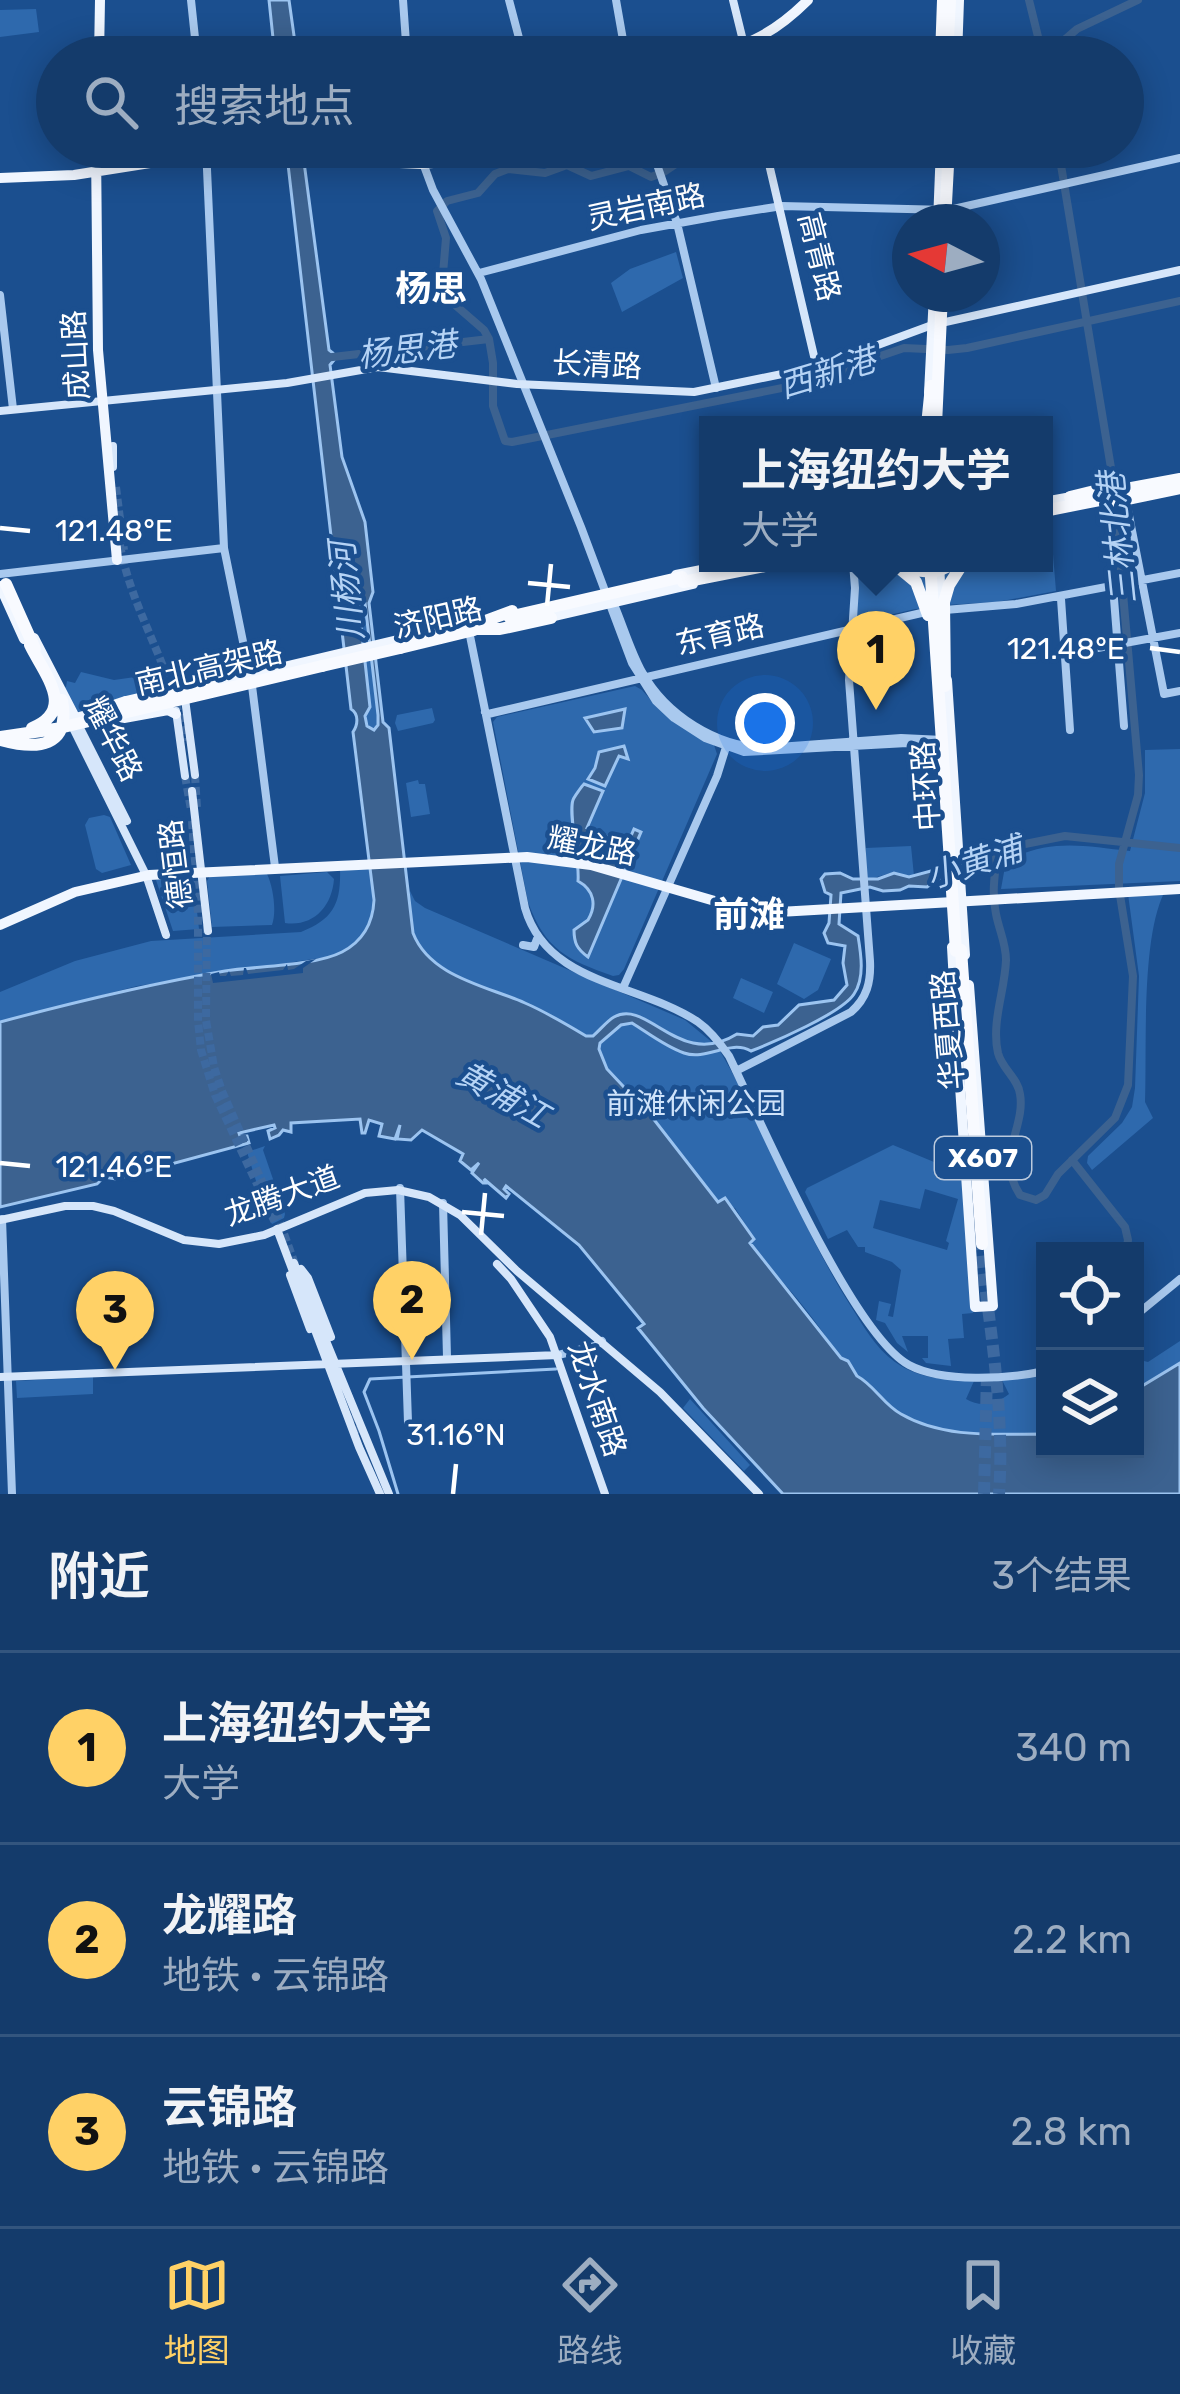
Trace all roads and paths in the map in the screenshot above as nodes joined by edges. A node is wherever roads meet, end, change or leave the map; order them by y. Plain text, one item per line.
1 (97, 0) edge
2 (191, 0) edge
3 (403, 0) edge
4 (509, 0) edge
5 (616, 0) edge
6 (731, 0) edge
7 (812, 0) edge
8 (951, 0) edge
9 (97, 36) edge
10 (195, 36) edge
11 (406, 36) edge
12 (518, 36) edge
13 (622, 36) edge
14 (740, 36) edge
15 (774, 36) edge
16 (950, 36) edge
17 (1180, 158) edge
18 (1144, 166) edge
19 (99, 168) joint
20 (208, 168) edge
21 (424, 168) edge
22 (658, 168) edge
23 (772, 168) edge
24 (946, 168) edge
25 (1135, 168) edge
26 (0, 176) edge
27 (944, 204) edge
28 (993, 204) edge
29 (781, 206) junction
30 (892, 214) edge
31 (677, 223) junction
32 (1180, 270) edge
33 (479, 273) junction
34 (0, 295) edge
35 (939, 312) edge
36 (939, 312) edge
37 (939, 312) edge
38 (939, 324) junction
39 (936, 353) junction
40 (821, 366) junction
41 (524, 385) junction
42 (716, 388) junction
43 (217, 390) junction
44 (104, 400) junction
45 (13, 409) junction
46 (0, 411) edge
47 (934, 416) edge
48 (935, 416) edge
49 (110, 443) junction
50 (112, 468) dead end
51 (1180, 481) edge
52 (1116, 496) junction
53 (1070, 497) junction
54 (1088, 498) junction
55 (1053, 504) edge
56 (1053, 506) edge
57 (1053, 506) edge
58 (224, 548) junction
59 (121, 560) junction
60 (705, 572) edge
61 (708, 572) edge
62 (737, 572) edge
63 (762, 572) edge
64 (851, 572) edge
65 (905, 572) edge
66 (934, 572) edge
67 (934, 572) edge
68 (935, 572) edge
69 (961, 572) edge
70 (1180, 574) edge
71 (2, 580) edge
72 (1136, 583) junction
73 (1114, 587) junction
74 (609, 599) junction
75 (1061, 599) junction
76 (567, 606) junction
77 (936, 614) junction
78 (470, 629) junction
79 (849, 630) junction
80 (1180, 632) edge
81 (1153, 638) junction
82 (31, 644) junction
83 (1119, 645) junction
84 (1065, 655) junction
85 (937, 674) junction
86 (643, 679) junction
87 (250, 682) junction
88 (218, 688) junction
89 (1180, 691) edge
90 (179, 703) junction
91 (944, 705) junction
92 (103, 716) junction
93 (487, 716) junction
94 (74, 723) junction
95 (1124, 726) dead end
96 (1070, 730) dead end
97 (18, 731) junction
98 (0, 735) edge
99 (945, 742) junction
100 (725, 744) junction
101 (852, 744) junction
102 (192, 791) dead end
103 (516, 856) junction
104 (273, 865) junction
105 (201, 868) junction
106 (147, 872) junction
107 (666, 885) junction
108 (1175, 887) edge
109 (955, 900) junction
110 (864, 906) junction
111 (0, 922) edge
112 (208, 931) tunnel mouth
113 (168, 935) dead end
114 (538, 944) junction
115 (621, 986) junction
116 (962, 989) junction
117 (964, 1009) junction
118 (737, 1068) junction
119 (969, 1072) junction
120 (400, 1191) junction
121 (444, 1204) junction
122 (2, 1221) edge
123 (279, 1229) junction
124 (497, 1264) dead end
125 (1180, 1279) edge
126 (296, 1287) dead end
127 (309, 1290) dead end
128 (1144, 1309) edge
129 (601, 1342) junction
130 (557, 1354) junction
131 (447, 1357) junction
132 (331, 1359) junction
133 (405, 1360) junction
134 (1036, 1373) edge
135 (4, 1376) edge
136 (408, 1423) dead end
137 (360, 1435) tunnel mouth
138 (11, 1494) edge
139 (385, 1494) edge
140 (605, 1494) edge
141 (757, 1494) edge

1 - 9 main road
2 - 10 street
3 - 11 street
4 - 12 street
5 - 13 street
6 - 14 main road
7 - 15 main road
8 - 16 highway, bridge
17 - 18 street, 灵岩南路
19 - 26 main road
19 - 44 main road, 成山路
20 - 43 street
21 - 33 street
22 - 31 street
23 - 29 main road, 高青路
24 - 27 highway, bridge
25 - 28 street, 灵岩南路
29 - 30 street, 灵岩南路
29 - 31 street, 灵岩南路
29 - 40 main road, 高青路
31 - 33 street, 灵岩南路
31 - 42 street
32 - 38 main road, 长清路
33 - 41 street
34 - 45 street
35 - 38 main road
36 - 39 highway, bridge
37 - 48 highway, bridge
38 - 39 main road
38 - 40 main road, 长清路
39 - 47 highway, bridge
40 - 42 main road, 长清路
41 - 42 main road, 长清路
41 - 43 main road, 长清路
41 - 74 street
43 - 44 main road, 长清路
43 - 58 street
44 - 45 main road, 长清路
44 - 49 main road, 成山路
45 - 46 main road, 长清路
49 - 50 main road
49 - 59 main road, 成山路
51 - 52 highway, bridge
51 - 54 highway
51 - 56 highway, bridge
52 - 53 main road
52 - 54 highway
52 - 72 street
53 - 54 highway
53 - 55 main road
54 - 57 main road
58 - 59 street
58 - 87 street
59 - 71 street
60 - 74 main road, 济阳路
61 - 78 highway, 南北高架路, bridge
62 - 78 highway, 南北高架路, bridge
63 - 74 main road, 济阳路
64 - 79 street
65 - 77 highway, bridge
66 - 77 highway, bridge
67 - 85 highway, 中环路, bridge
68 - 91 highway, 中环路, bridge
69 - 77 highway, bridge
70 - 72 street, 东育路
71 - 82 highway
71 - 94 main road, 耀华路
72 - 73 street, 东育路
72 - 81 street
73 - 75 street, 东育路
73 - 77 street, 东育路
73 - 83 street
74 - 76 main road, 济阳路
74 - 86 street
75 - 77 street, 东育路
75 - 84 street
76 - 78 main road, 济阳路
76 - 78 highway, bridge
76 - 78 highway, bridge
77 - 79 street, 东育路
77 - 85 highway, bridge
77 - 91 highway, bridge
77 - 99 main road, 华夏西路 / X607
78 - 87 main road, 济阳路, bridge
78 - 88 highway, 南北高架路, bridge
78 - 93 street
79 - 86 street, 东育路
79 - 101 street
80 - 81 street
81 - 83 street
81 - 89 street
82 - 97 highway, bridge
82 - 98 highway, bridge
83 - 84 street
83 - 95 street
84 - 96 street
85 - 116 highway, 中环路, bridge
86 - 93 street, 东育路
86 - 100 street
87 - 90 main road, 济阳路
87 - 104 street
88 - 92 highway, bridge
88 - 97 highway, 南北高架路, bridge
88 - 98 highway, 南北高架路, bridge
90 - 90 main road
90 - 92 main road, 济阳路
90 - 92 main road
91 - 116 highway, 中环路, bridge
92 - 94 main road, 济阳路
93 - 103 street
94 - 98 street
94 - 106 main road, 耀华路
97 - 98 highway, 南北高架路, bridge
99 - 101 street
99 - 109 main road, 华夏西路 / X607
100 - 101 street
100 - 107 street
101 - 110 street
102 - 105 main road, 德恒路
103 - 104 main road, 耀龙路
103 - 107 main road, 耀龙路
103 - 114 street
104 - 105 main road, 耀龙路
105 - 106 main road, 耀龙路
105 - 112 main road, 德恒路
106 - 111 main road, 耀龙路
106 - 113 main road, 耀华路
107 - 110 main road, 耀龙路
107 - 115 street
108 - 109 main road, 耀龙路
109 - 110 main road, 耀龙路
109 - 117 main road, 华夏西路 / X607
110 - 118 street
114 - 115 street
114 - 115 street
115 - 118 street
116 - 117 highway, 中环路
117 - 117 main road, 华夏西路 / X607
117 - 119 highway
117 - 119 highway, 中环路
117 - 119 highway, 中环路
118 - 134 street
120 - 121 main road, 龙腾大道
120 - 123 main road, 龙腾大道
120 - 133 street
121 - 129 main road, 龙腾大道
121 - 131 street
122 - 123 main road, 龙腾大道
122 - 135 street
123 - 132 main road
124 - 130 main road, 龙水南路
125 - 128 street
126 - 132 main road
127 - 132 main road
129 - 130 street
129 - 141 main road, 龙腾大道
130 - 131 main road
130 - 133 main road
130 - 140 main road, 龙水南路
131 - 133 main road
132 - 133 main road
132 - 135 main road
132 - 139 main road
133 - 136 street
135 - 138 street
137 - 139 main road

